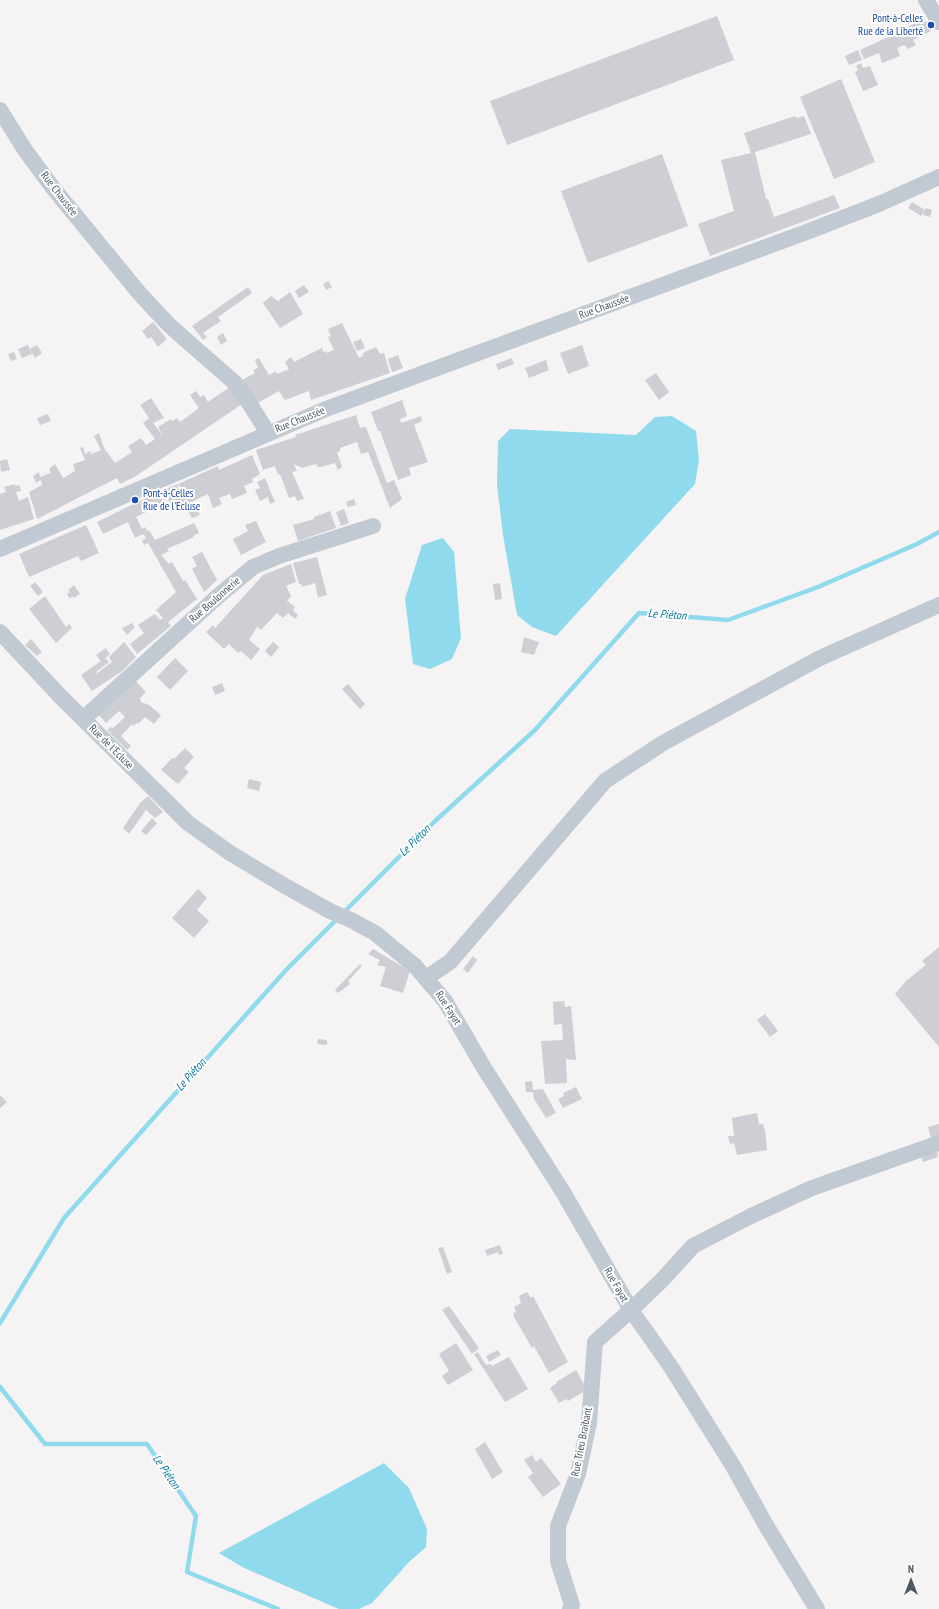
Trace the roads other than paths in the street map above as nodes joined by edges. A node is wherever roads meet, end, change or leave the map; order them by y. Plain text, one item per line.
1 (926, 0) edge
2 (939, 22) edge
3 (0, 110) edge
4 (939, 177) edge
5 (268, 433) junction
6 (373, 526) dead end
7 (0, 549) edge
8 (939, 605) edge
9 (0, 632) edge
10 (83, 719) junction
11 (330, 911) joint
12 (426, 978) junction
13 (939, 1143) edge
14 (631, 1310) junction
15 (575, 1608) edge
16 (817, 1609) edge

1 - 2 street
3 - 5 street, Rue Chaussée
4 - 5 street, Rue Chaussée
5 - 7 street, Rue Chaussée
6 - 10 street, Rue Boulonnerie
8 - 12 street
9 - 10 street, Rue de l'Ecluse
10 - 11 street, Rue de l'Ecluse
11 - 12 street, Rue Fayat
12 - 14 street, Rue Fayat
13 - 14 street, Rue Fayat
14 - 15 street, Rue Trieu Braibant
14 - 16 street

